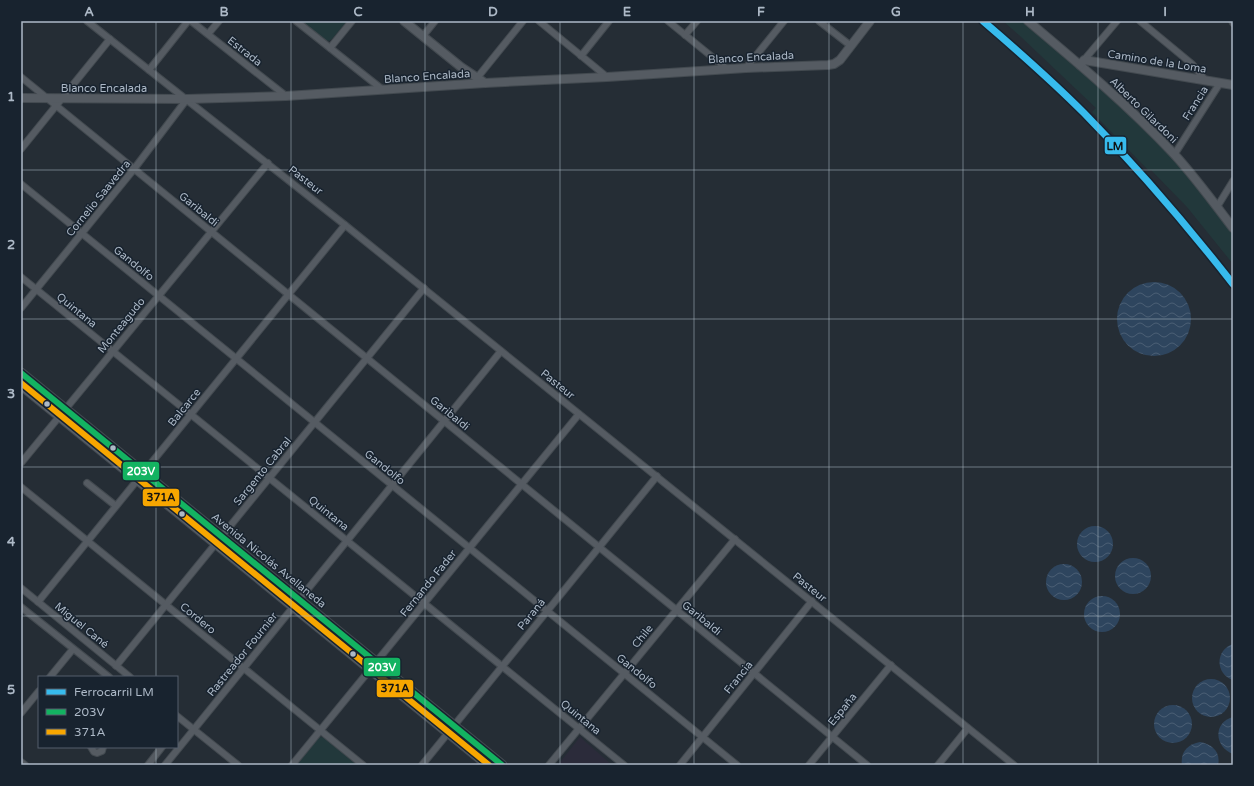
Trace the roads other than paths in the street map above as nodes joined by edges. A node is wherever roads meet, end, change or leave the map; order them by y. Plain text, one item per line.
1 (87, 21) edge
2 (188, 21) edge
3 (191, 21) edge
4 (218, 21) edge
5 (296, 21) edge
6 (352, 21) edge
7 (404, 21) edge
8 (435, 21) edge
9 (523, 21) edge
10 (539, 21) edge
11 (609, 21) edge
12 (668, 21) edge
13 (697, 21) edge
14 (784, 21) edge
15 (819, 21) edge
16 (870, 21) edge
17 (1117, 21) edge
18 (1140, 21) edge
19 (1030, 22) edge
20 (208, 34) junction
21 (685, 35) junction
22 (423, 36) junction
23 (110, 39) junction
24 (851, 46) junction
25 (330, 48) junction
26 (581, 56) junction
27 (1082, 62) junction
28 (746, 68) junction
29 (727, 69) junction
30 (149, 70) junction
31 (607, 77) junction
32 (21, 78) edge
33 (477, 78) junction
34 (1206, 80) junction
35 (485, 83) junction
36 (1220, 83) junction
37 (1233, 84) edge
38 (383, 90) junction
39 (286, 96) junction
40 (21, 98) edge
41 (47, 98) junction
42 (62, 98) junction
43 (187, 99) junction
44 (56, 106) junction
45 (21, 149) edge
46 (1174, 155) junction
47 (268, 163) junction
48 (134, 169) junction
49 (1233, 181) edge
50 (21, 184) edge
51 (1217, 207) junction
52 (346, 225) junction
53 (1233, 228) edge
54 (211, 232) junction
55 (82, 234) junction
56 (21, 277) edge
57 (424, 288) junction
58 (36, 290) junction
59 (159, 295) junction
60 (288, 295) junction
61 (21, 308) edge
62 (501, 351) junction
63 (113, 352) junction
64 (367, 358) junction
65 (236, 359) junction
66 (21, 374) edge
67 (21, 385) edge
68 (62, 413) junction
69 (579, 414) junction
70 (191, 415) junction
71 (444, 421) junction
72 (314, 422) junction
73 (21, 463) edge
74 (140, 476) junction
75 (656, 476) junction
76 (269, 478) junction
77 (87, 483) dead end
78 (522, 484) junction
79 (392, 486) junction
80 (21, 487) edge
81 (116, 506) junction
82 (735, 539) junction
83 (218, 540) junction
84 (87, 541) junction
85 (347, 541) junction
86 (599, 547) junction
87 (469, 548) junction
88 (21, 588) edge
89 (812, 601) junction
90 (38, 602) junction
91 (296, 603) junction
92 (424, 603) junction
93 (166, 605) junction
94 (21, 607) edge
95 (676, 610) junction
96 (547, 611) junction
97 (73, 649) junction
98 (891, 665) junction
99 (116, 666) junction
100 (373, 666) junction
101 (502, 666) junction
102 (244, 668) junction
103 (754, 673) junction
104 (624, 674) junction
105 (51, 676) edge
106 (108, 676) edge
107 (129, 676) edge
108 (38, 695) edge
109 (21, 713) edge
110 (178, 717) edge
111 (968, 728) junction
112 (194, 729) junction
113 (451, 729) junction
114 (579, 729) junction
115 (320, 730) junction
116 (703, 737) junction
117 (832, 737) junction
118 (92, 748) edge
119 (103, 748) edge
120 (161, 748) edge
121 (21, 762) edge
122 (25, 765) edge
123 (148, 765) edge
124 (165, 765) edge
125 (238, 765) edge
126 (292, 765) edge
127 (363, 765) edge
128 (422, 765) edge
129 (488, 765) edge
130 (502, 765) edge
131 (549, 765) edge
132 (624, 765) edge
133 (680, 765) edge
134 (737, 765) edge
135 (809, 765) edge
136 (867, 765) edge
137 (938, 765) edge
138 (1014, 765) edge

1 - 23 street, Pasteur
2 - 30 street
3 - 20 street, Estrada
4 - 20 street
5 - 25 street
6 - 25 street
7 - 22 street
8 - 22 street
9 - 33 street
10 - 26 street
11 - 26 street
12 - 21 street
13 - 21 street
14 - 28 street
15 - 24 street
16 - 24 street
17 - 27 street
18 - 34 street
19 - 27 street, Alberto Gilardoni
20 - 39 street, Estrada
21 - 29 street
22 - 33 street
23 - 30 street, Pasteur
23 - 42 street
24 - 28 street, Blanco Encalada
25 - 38 street
26 - 31 street
27 - 34 street, Camino de la Loma
27 - 46 street, Alberto Gilardoni
28 - 29 street, Blanco Encalada
29 - 31 street, Blanco Encalada
30 - 43 street, Pasteur
31 - 35 street, Blanco Encalada
32 - 41 street, Garibaldi
33 - 35 street
34 - 36 street, Camino de la Loma
35 - 38 street, Blanco Encalada
36 - 37 street, Camino de la Loma
36 - 46 street, Francia
38 - 39 street, Blanco Encalada
39 - 43 street, Blanco Encalada
40 - 41 street, Blanco Encalada
41 - 42 street, Blanco Encalada
41 - 44 street, Garibaldi
42 - 43 street, Blanco Encalada
42 - 44 street
43 - 47 street, Pasteur
43 - 48 street, Cornelio Saavedra
44 - 45 street
44 - 48 street, Garibaldi
46 - 51 street, Alberto Gilardoni
47 - 52 street, Pasteur
47 - 54 street, Monteagudo
48 - 54 street, Garibaldi
48 - 55 street, Cornelio Saavedra
49 - 51 street
50 - 55 street, Gandolfo
51 - 53 street, Alberto Gilardoni
52 - 57 street, Pasteur
52 - 60 street, Balcarce
54 - 59 street, Monteagudo
54 - 60 street, Garibaldi
55 - 58 street, Cornelio Saavedra
55 - 59 street, Gandolfo
56 - 58 street, Quintana
57 - 62 street, Pasteur
57 - 64 street, Sargento Cabral
58 - 61 street, Cornelio Saavedra
58 - 63 street, Quintana
59 - 63 street, Monteagudo
59 - 65 street, Gandolfo
60 - 64 street, Garibaldi
60 - 65 street, Balcarce
62 - 69 street, Pasteur
62 - 71 street, Rastreador Fournier
63 - 68 street, Monteagudo
63 - 70 street, Quintana
64 - 71 street, Garibaldi
64 - 72 street, Sargento Cabral
65 - 70 street, Balcarce
65 - 72 street, Gandolfo
66 - 68 main road, Avenida Nicolás Avellaneda
67 - 68 main road, Avenida Nicolás Avellaneda
68 - 73 street, Monteagudo
68 - 74 main road, Avenida Nicolás Avellaneda
69 - 75 street, Pasteur
69 - 78 street, Fernando Fader
70 - 74 street, Balcarce
70 - 76 street, Quintana
71 - 78 street, Garibaldi
71 - 79 street, Rastreador Fournier
72 - 76 street, Sargento Cabral
72 - 79 street, Gandolfo
74 - 81 street, Balcarce
74 - 83 main road, Avenida Nicolás Avellaneda
75 - 82 street, Pasteur
75 - 86 street, Paraná
76 - 83 street, Sargento Cabral
76 - 85 street, Quintana
77 - 81 street
78 - 86 street, Garibaldi
78 - 87 street, Fernando Fader
79 - 85 street, Rastreador Fournier
79 - 87 street, Gandolfo
80 - 84 street, Cordero
81 - 84 street, Balcarce
82 - 89 street, Pasteur
82 - 95 street, Chile
83 - 91 main road, Avenida Nicolás Avellaneda
83 - 93 street, Sargento Cabral
84 - 90 street, Balcarce
84 - 93 street, Cordero
85 - 91 street, Rastreador Fournier
85 - 92 street, Quintana
86 - 95 street, Garibaldi
86 - 96 street, Paraná
87 - 92 street, Fernando Fader
87 - 96 street, Gandolfo
88 - 90 street, Miguel Cané
89 - 98 street, Pasteur
89 - 103 street, Francia
90 - 99 street, Miguel Cané
91 - 100 main road, Avenida Nicolás Avellaneda
91 - 102 street, Rastreador Fournier
92 - 100 street, Fernando Fader
92 - 101 street, Quintana
93 - 99 street, Sargento Cabral
93 - 102 street, Cordero
94 - 97 street
95 - 103 street, Garibaldi
95 - 104 street, Chile
96 - 101 street, Paraná
96 - 104 street, Gandolfo
97 - 105 street
97 - 106 street
98 - 111 street, Pasteur
98 - 117 street, España
99 - 107 street, Miguel Cané
100 - 113 main road, Avenida Nicolás Avellaneda
100 - 115 street, Fernando Fader
101 - 113 street, Paraná
101 - 114 street, Quintana
102 - 112 street, Rastreador Fournier
102 - 115 street, Cordero
103 - 116 street, Francia
103 - 117 street, Garibaldi
104 - 114 street, Chile
104 - 116 street, Gandolfo
108 - 109 street
110 - 112 street
111 - 137 street
111 - 138 street, Pasteur
112 - 124 street, Rastreador Fournier
112 - 125 street
113 - 128 street, Paraná
113 - 129 main road, Avenida Nicolás Avellaneda
113 - 130 main road, Avenida Nicolás Avellaneda
114 - 131 street, Chile
114 - 132 street, Quintana
115 - 126 street, Fernando Fader
115 - 127 street, Cordero
116 - 133 street, Francia
116 - 134 street, Gandolfo
117 - 135 street, España
117 - 136 street, Garibaldi
118 - 119 street
120 - 123 street
121 - 122 street

